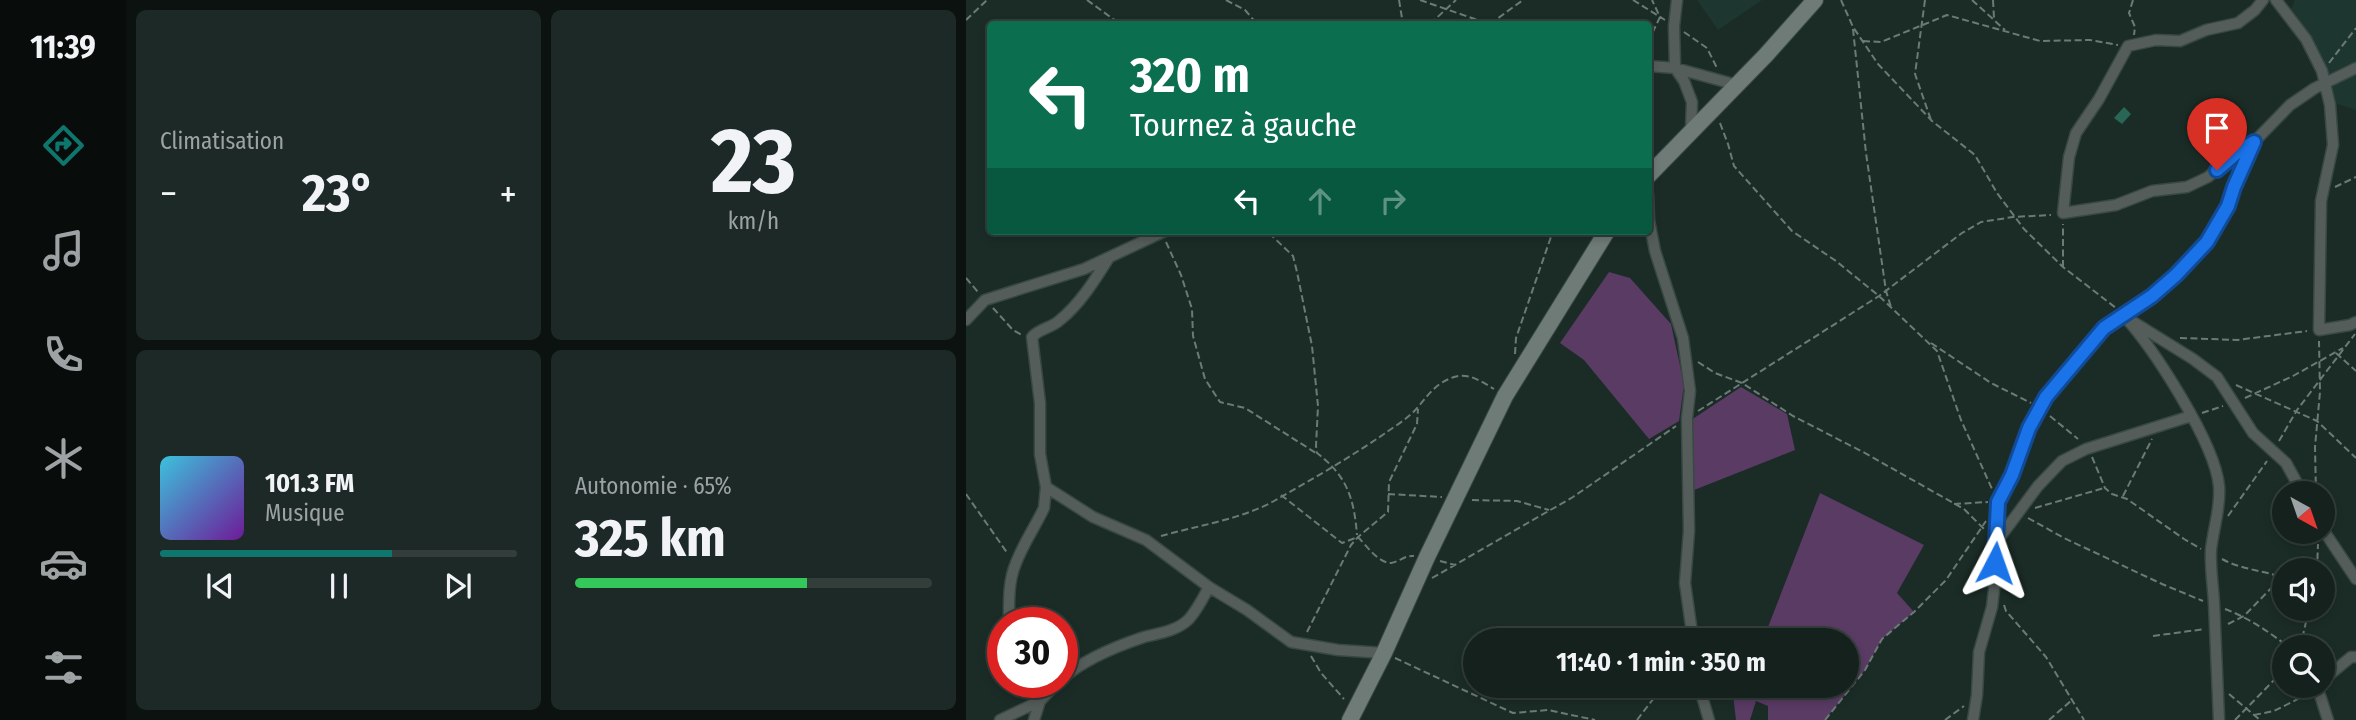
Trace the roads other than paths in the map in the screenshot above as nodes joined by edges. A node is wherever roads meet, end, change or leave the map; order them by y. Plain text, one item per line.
1 (1677, 0) edge
2 (1815, 0) edge
3 (2263, 0) edge
4 (2276, 0) edge
5 (1652, 66) edge
6 (1675, 68) junction
7 (2356, 68) edge
8 (2324, 77) junction
9 (1737, 85) junction
10 (1691, 132) junction
11 (2254, 142) junction
12 (1652, 172) edge
13 (1158, 235) edge
14 (1605, 235) edge
15 (1652, 235) edge
16 (1108, 259) junction
17 (2124, 316) junction
18 (966, 320) edge
19 (2356, 322) edge
20 (2191, 416) junction
21 (2296, 481) edge
22 (1046, 487) junction
23 (2333, 544) edge
24 (1995, 545) junction
25 (2356, 579) edge
26 (1209, 587) junction
27 (1009, 607) edge
28 (1691, 628) edge
29 (1384, 653) junction
30 (2356, 657) edge
31 (1078, 667) edge
32 (2335, 671) edge
33 (1038, 698) edge
34 (1043, 698) edge
35 (1703, 698) edge
36 (2323, 698) edge
37 (1040, 701) junction
38 (1352, 716) edge
39 (1000, 720) edge
40 (1034, 720) edge
41 (1709, 720) edge
42 (1973, 720) edge
43 (2219, 720) edge
44 (2328, 720) edge

1 - 6 street
2 - 9 street
3 - 11 street
4 - 8 street
5 - 6 street
6 - 9 street
6 - 10 street
7 - 8 street
8 - 11 street
8 - 19 street
9 - 10 street
10 - 12 street
11 - 17 street
13 - 16 street
14 - 29 street
15 - 28 street
16 - 18 street
16 - 22 street
17 - 20 street
17 - 21 street
17 - 24 street
20 - 24 street
20 - 43 street
22 - 26 street
22 - 27 street
23 - 25 street
24 - 42 street
26 - 29 street
26 - 31 street
29 - 38 street
30 - 32 street
33 - 37 street
34 - 37 street
35 - 41 street
36 - 44 street
37 - 39 street
37 - 40 street

